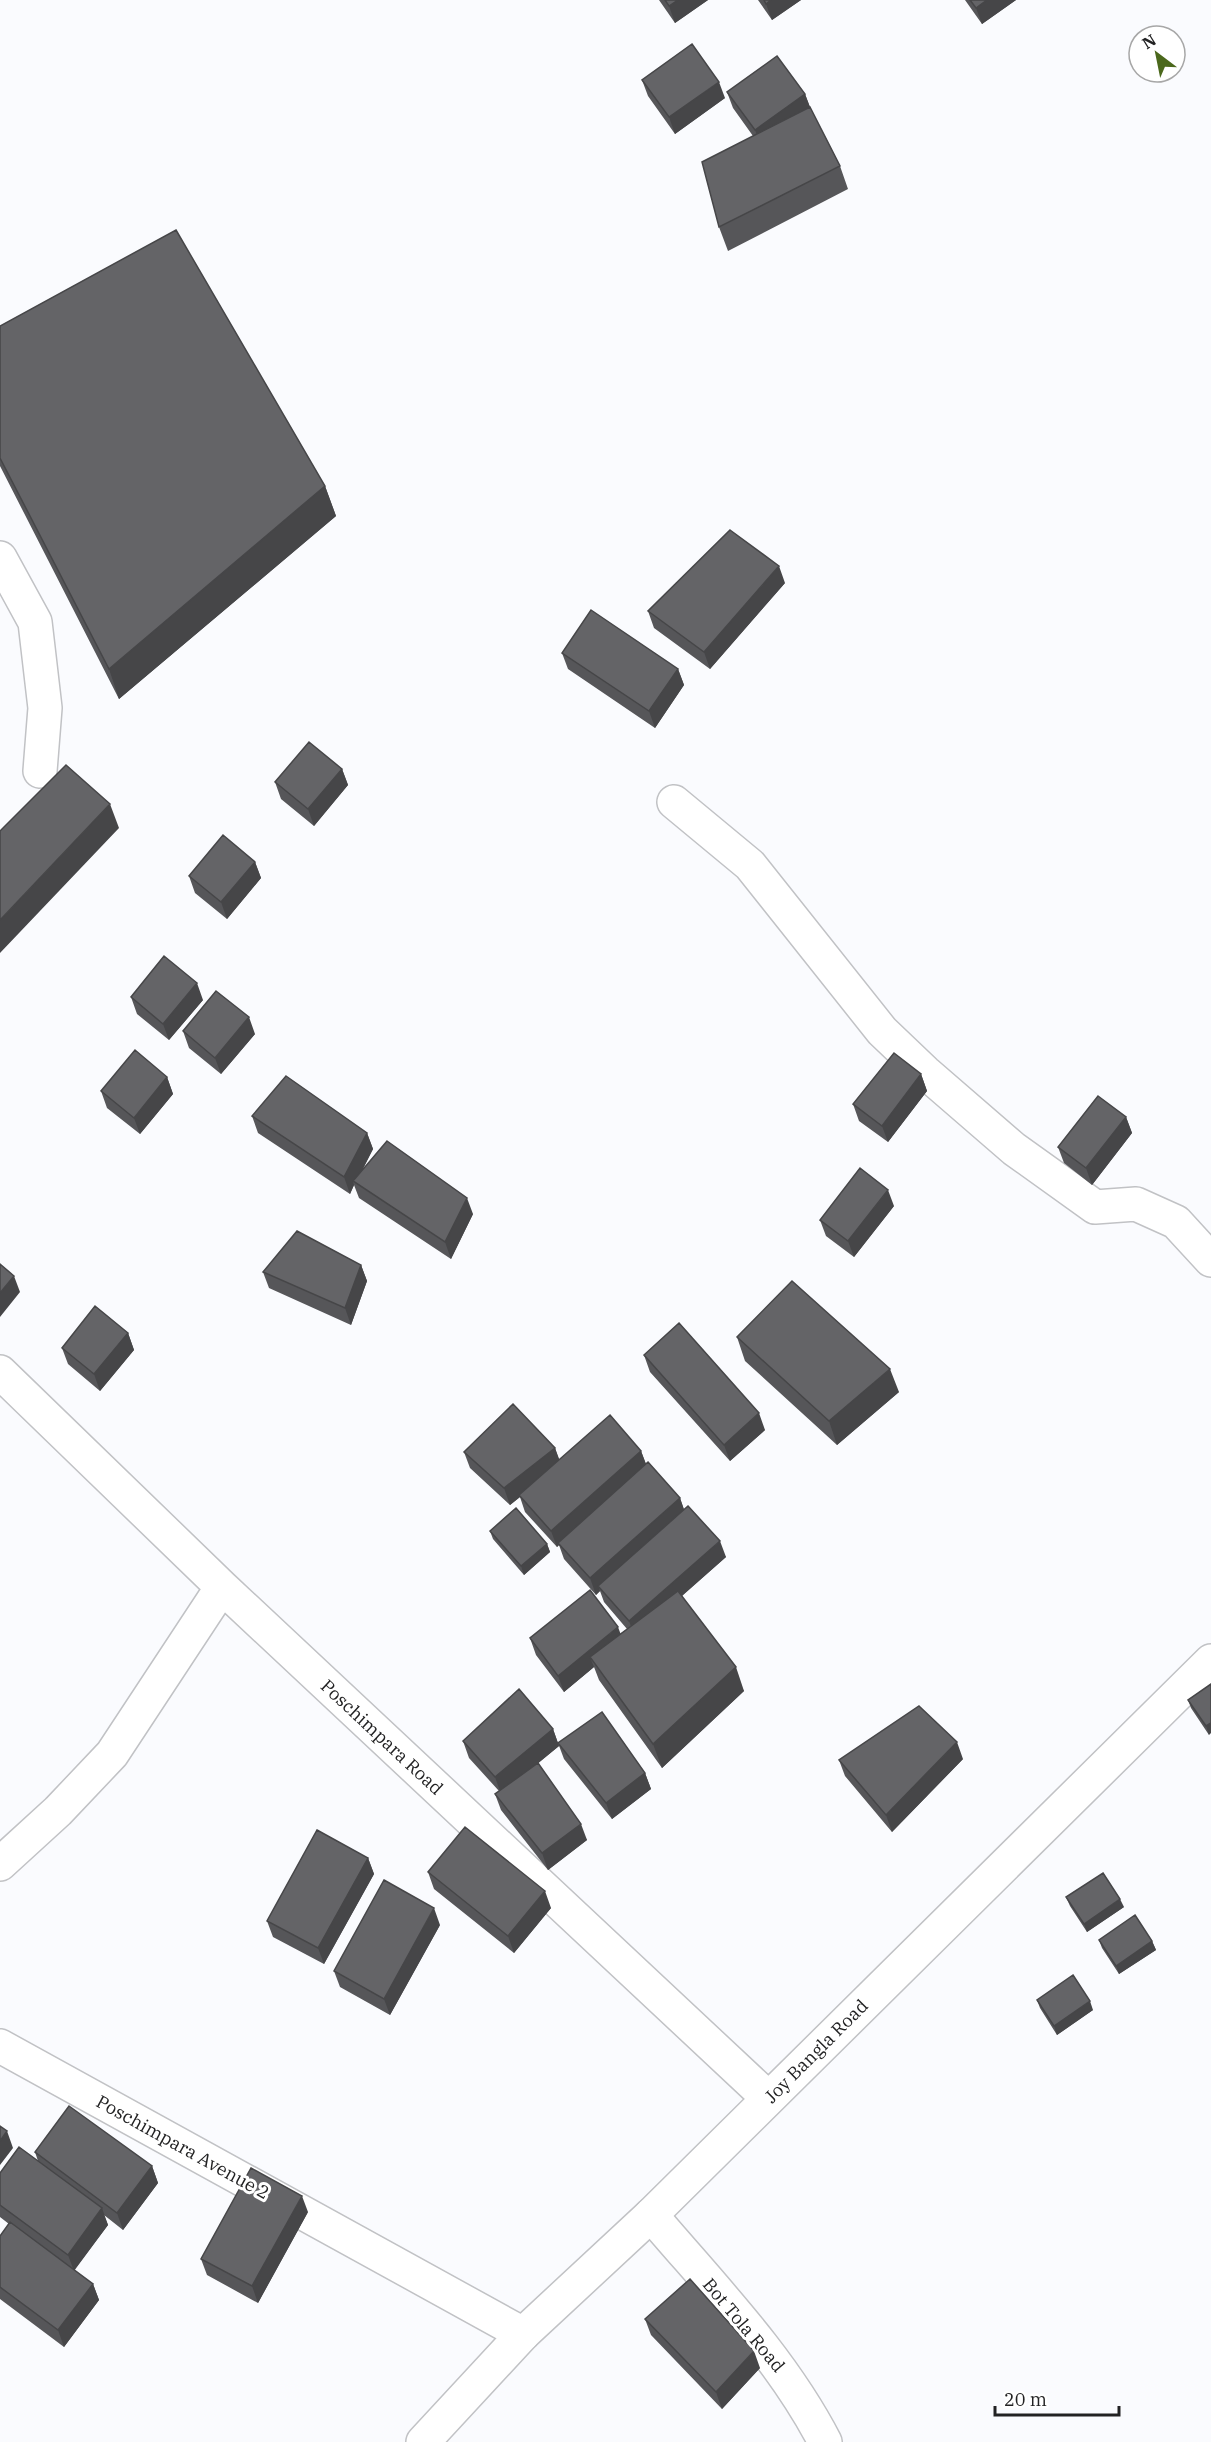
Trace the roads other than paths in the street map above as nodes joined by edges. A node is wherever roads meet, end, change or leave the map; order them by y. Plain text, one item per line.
1 (0, 558) edge
2 (40, 771) dead end
3 (674, 802) dead end
4 (1211, 1260) edge
5 (0, 1372) edge
6 (222, 1587) junction
7 (1211, 1661) edge
8 (0, 1864) edge
9 (0, 2046) edge
10 (768, 2098) junction
11 (651, 2215) junction
12 (523, 2334) junction
13 (423, 2442) edge
14 (825, 2442) edge

1 - 2 street
3 - 4 street
5 - 6 street, Poschimpara Road
6 - 8 street
6 - 10 street, Poschimpara Road
7 - 10 street, Joy Bangla Road
9 - 12 street, Poschimpara Avenue 2
10 - 11 street, Joy Bangla Road
11 - 12 street, Joy Bangla Road
11 - 14 street, Bot Tola Road
12 - 13 street, Joy Bangla Road

